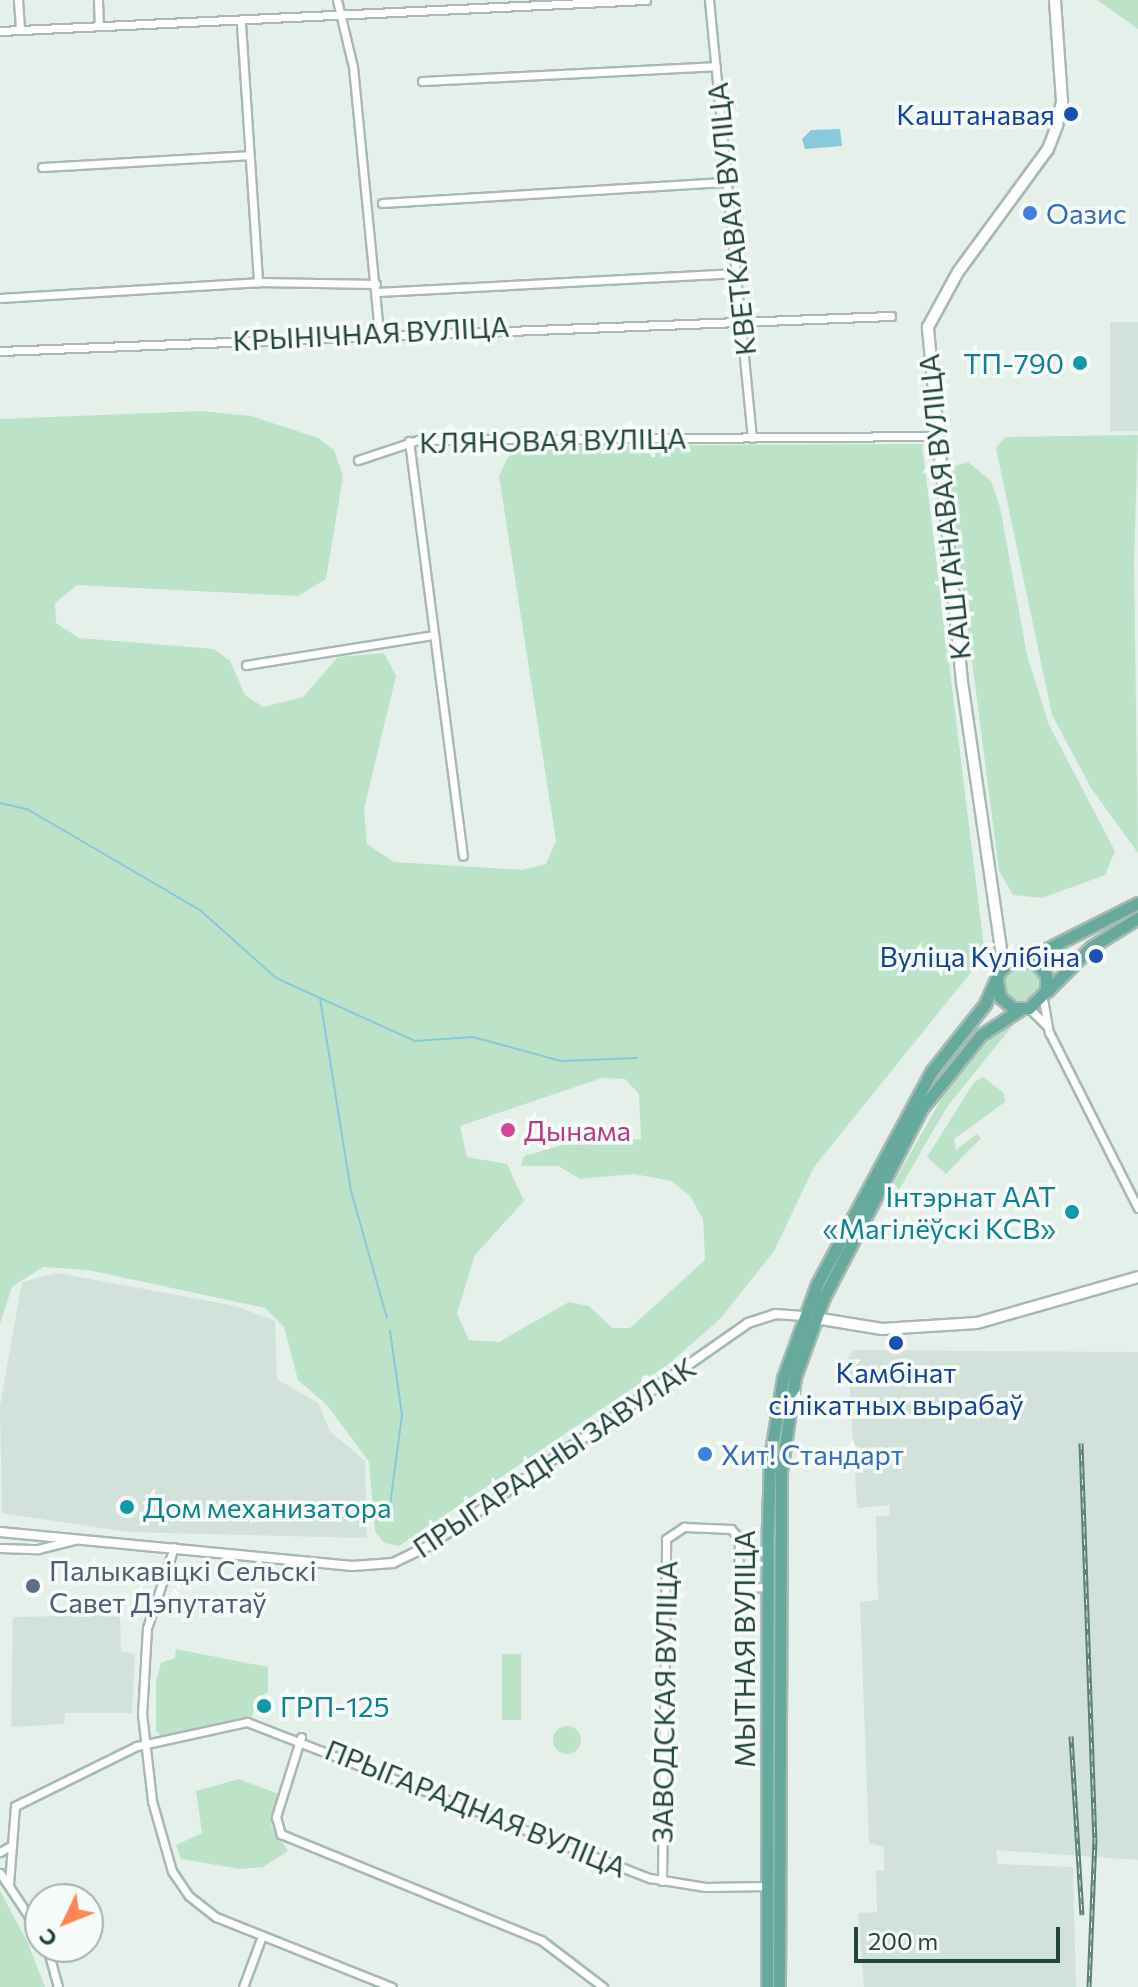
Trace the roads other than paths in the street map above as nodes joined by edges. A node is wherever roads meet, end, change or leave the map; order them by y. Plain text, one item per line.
1 (18, 0) edge
2 (98, 0) edge
3 (337, 0) edge
4 (646, 0) edge
5 (709, 0) edge
6 (1055, 0) edge
7 (564, 2) edge
8 (338, 14) junction
9 (241, 24) junction
10 (99, 26) junction
11 (20, 29) junction
12 (0, 31) edge
13 (716, 66) junction
14 (422, 81) dead end
15 (248, 155) junction
16 (42, 167) dead end
17 (728, 182) junction
18 (382, 203) dead end
19 (737, 273) junction
20 (258, 282) junction
21 (376, 288) junction
22 (0, 298) edge
23 (891, 316) dead end
24 (742, 317) junction
25 (379, 332) junction
26 (0, 351) edge
27 (935, 436) junction
28 (752, 438) junction
29 (409, 441) junction
30 (358, 460) dead end
31 (434, 635) junction
32 (246, 665) dead end
33 (463, 855) dead end
34 (1138, 903) edge
35 (1138, 918) edge
36 (1002, 956) junction
37 (1023, 959) junction
38 (998, 976) junction
39 (1044, 995) junction
40 (1025, 1009) junction
41 (1046, 1025) junction
42 (1138, 1208) edge
43 (1138, 1277) edge
44 (809, 1317) junction
45 (0, 1532) edge
46 (81, 1538) junction
47 (174, 1547) junction
48 (0, 1548) edge
49 (768, 1587) junction
50 (301, 1737) junction
51 (144, 1744) junction
52 (12, 1845) junction
53 (0, 1852) edge
54 (0, 1873) edge
55 (662, 1881) junction
56 (9, 1884) junction
57 (773, 1886) junction
58 (24, 1908) edge
59 (262, 1936) junction
60 (51, 1963) edge
61 (58, 1987) edge
62 (243, 1987) edge
63 (392, 1987) edge
64 (603, 1987) edge
65 (767, 1987) edge
66 (779, 1987) edge

1 - 11 street
2 - 10 street
3 - 8 street
4 - 7 street
5 - 13 street, КВЕТКАВАЯ ВУЛІЦА
6 - 27 main road, КАШТАНАВАЯ ВУЛІЦА
7 - 8 street
8 - 9 street
8 - 21 street
9 - 10 street
9 - 15 street
10 - 11 street
11 - 12 street
13 - 14 street
13 - 17 street, КВЕТКАВАЯ ВУЛІЦА
15 - 16 street
15 - 20 street
17 - 18 street
17 - 19 street, КВЕТКАВАЯ ВУЛІЦА
19 - 21 street
19 - 24 street, КВЕТКАВАЯ ВУЛІЦА
20 - 21 street
20 - 22 street
21 - 25 street
23 - 24 street, КРЫНІЧНАЯ ВУЛІЦА
24 - 25 street, КРЫНІЧНАЯ ВУЛІЦА
24 - 28 street, КВЕТКАВАЯ ВУЛІЦА
25 - 26 street, КРЫНІЧНАЯ ВУЛІЦА
27 - 28 street, КЛЯНОВАЯ ВУЛІЦА
27 - 36 main road, КАШТАНАВАЯ ВУЛІЦА
28 - 29 street, КЛЯНОВАЯ ВУЛІЦА
29 - 30 street, КЛЯНОВАЯ ВУЛІЦА
29 - 31 street
31 - 32 street
31 - 33 street
34 - 37 main road
35 - 39 main road
36 - 37 main road
36 - 38 main road, КАШТАНАВАЯ ВУЛІЦА
37 - 38 main road
37 - 39 main road
38 - 40 main road
38 - 44 main road
39 - 40 main road
39 - 41 street
40 - 41 street
40 - 44 main road
41 - 42 street
43 - 44 main road
44 - 47 street, ПРЫГАРАДНЫ ЗАВУЛАК
44 - 49 main road, МЫТНАЯ ВУЛІЦА
44 - 57 main road, МЫТНАЯ ВУЛІЦА
45 - 46 street, ПРЫГАРАДНЫ ЗАВУЛАК
46 - 47 street, ПРЫГАРАДНЫ ЗАВУЛАК
46 - 48 street
47 - 51 street
49 - 55 street, ЗАВОДСКАЯ ВУЛІЦА
49 - 57 main road, МЫТНАЯ ВУЛІЦА
50 - 51 street, ПРЫГАРАДНАЯ ВУЛІЦА
50 - 55 street, ПРЫГАРАДНАЯ ВУЛІЦА
50 - 64 street
51 - 52 street, ПРЫГАРАДНАЯ ВУЛІЦА
51 - 59 street
52 - 53 street
52 - 56 street
54 - 56 street
55 - 57 street, ПРЫГАРАДНАЯ ВУЛІЦА
56 - 58 street
57 - 65 main road, МЫТНАЯ ВУЛІЦА
57 - 66 main road, МЫТНАЯ ВУЛІЦА
59 - 62 street
59 - 63 street
60 - 61 street

